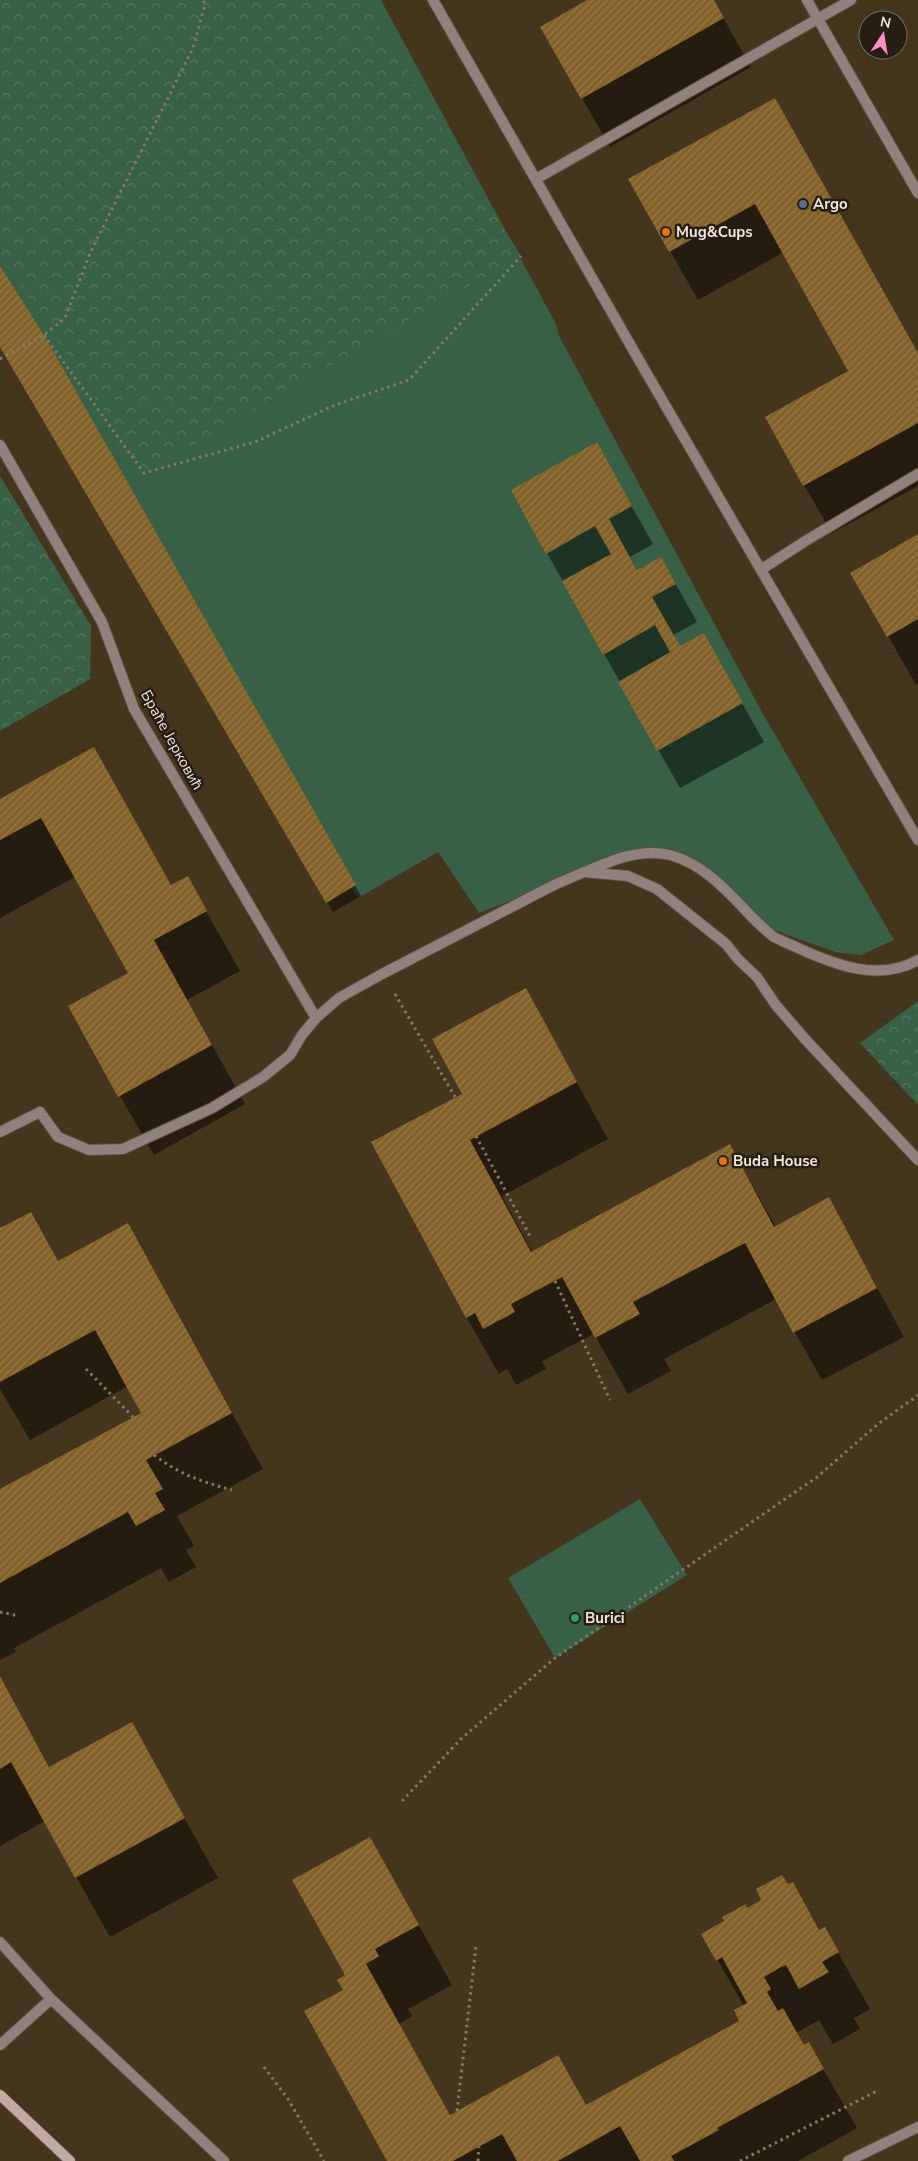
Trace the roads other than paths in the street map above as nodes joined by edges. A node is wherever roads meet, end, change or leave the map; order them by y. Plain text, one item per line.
1 (433, 0) edge
2 (806, 0) edge
3 (851, 0) edge
4 (817, 19) junction
5 (536, 179) junction
6 (918, 193) edge
7 (0, 445) edge
8 (918, 474) edge
9 (762, 569) junction
10 (918, 840) edge
11 (584, 872) junction
12 (918, 960) edge
13 (316, 1018) junction
14 (0, 1132) edge
15 (918, 1160) edge
16 (0, 1942) edge
17 (51, 1999) junction
18 (0, 2045) edge
19 (0, 2095) edge
20 (918, 2127) edge
21 (70, 2161) edge
22 (224, 2161) edge
23 (848, 2161) edge

1 - 5 street
2 - 4 street
3 - 4 street
4 - 5 street
4 - 6 street
5 - 9 street
7 - 13 street, Браће Јерковић
8 - 9 street
9 - 10 street
11 - 12 street
11 - 13 street
11 - 15 street
13 - 14 street
16 - 17 street
17 - 18 street
17 - 22 street
19 - 21 main road
20 - 23 street

